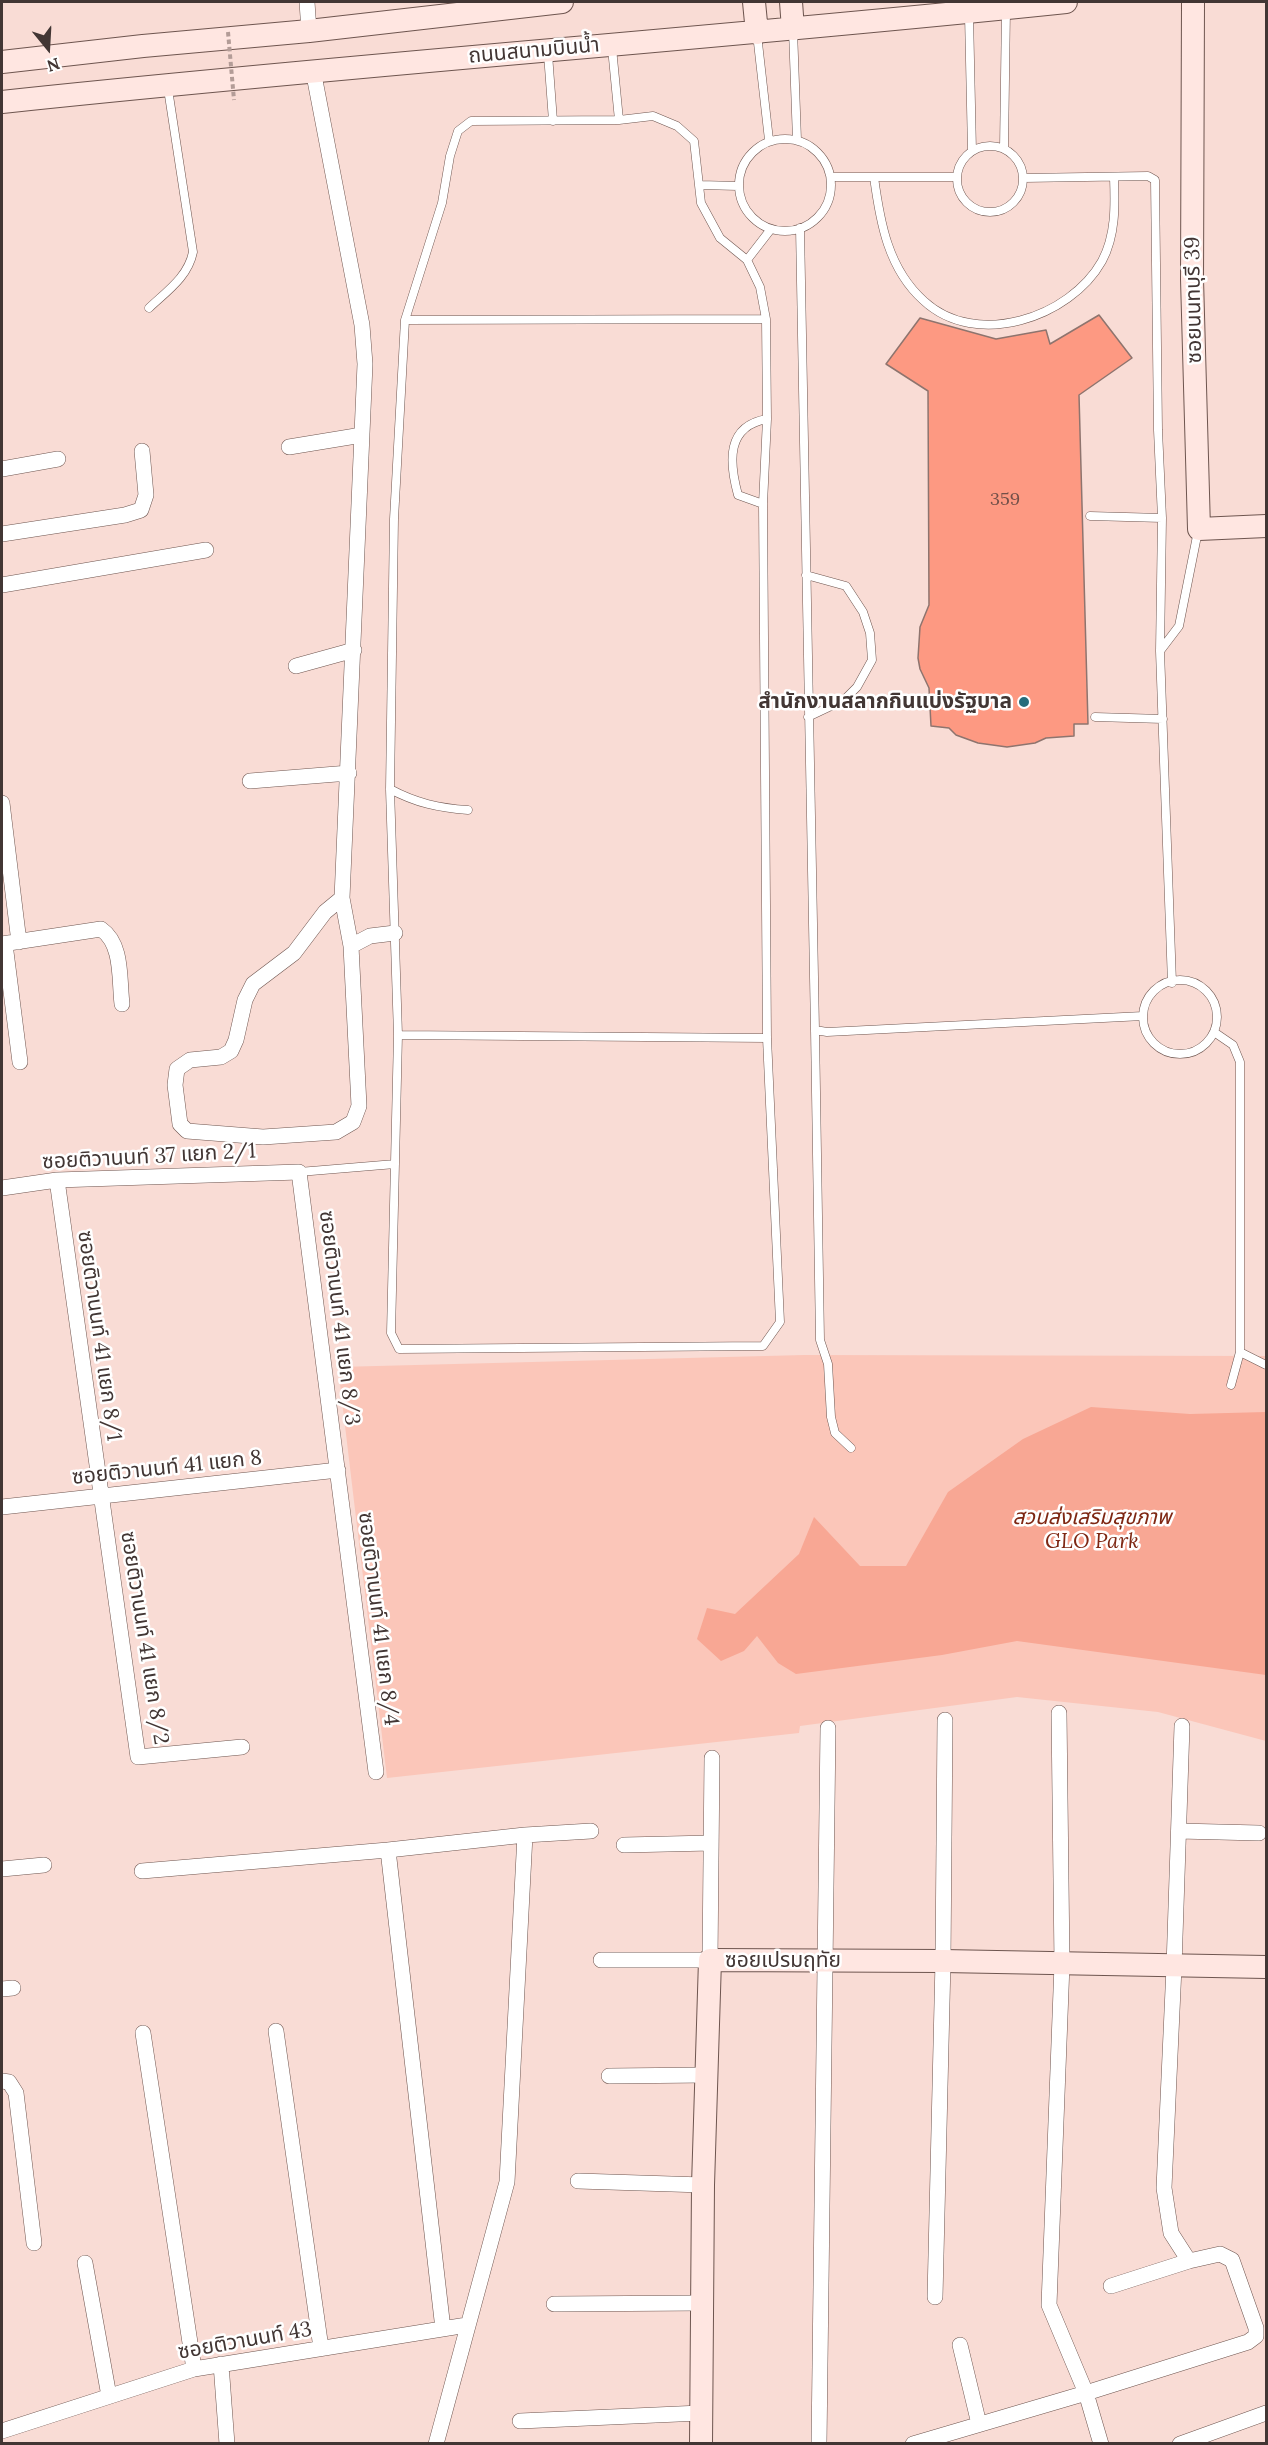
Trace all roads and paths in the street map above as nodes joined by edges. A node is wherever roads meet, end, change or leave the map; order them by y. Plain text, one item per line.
1 (307, 2) edge
2 (562, 2) edge
3 (754, 2) edge
4 (791, 2) edge
5 (1066, 2) edge
6 (1193, 2) edge
7 (458, 7) edge
8 (1006, 8) junction
9 (969, 12) junction
10 (793, 29) junction
11 (309, 31) junction
12 (228, 32) dead end
13 (757, 33) junction
14 (611, 44) junction
15 (548, 50) junction
16 (2, 62) edge
17 (313, 70) junction
18 (167, 84) junction
19 (234, 100) dead end
20 (2, 102) edge
21 (619, 120) junction
22 (553, 121) junction
23 (769, 140) junction
24 (797, 140) junction
25 (1004, 148) junction
26 (972, 151) junction
27 (831, 177) junction
28 (874, 177) junction
29 (957, 177) junction
30 (1113, 177) junction
31 (1024, 178) junction
32 (700, 186) junction
33 (738, 186) junction
34 (800, 228) junction
35 (771, 229) junction
36 (747, 260) junction
37 (149, 308) dead end
38 (766, 319) junction
39 (405, 320) junction
40 (767, 419) junction
41 (362, 435) junction
42 (289, 447) dead end
43 (142, 451) dead end
44 (58, 459) dead end
45 (2, 469) edge
46 (763, 504) junction
47 (1090, 516) dead end
48 (1162, 518) junction
49 (1266, 526) edge
50 (1198, 529) junction
51 (2, 534) edge
52 (206, 550) dead end
53 (806, 574) junction
54 (2, 585) edge
55 (354, 650) junction
56 (1160, 651) junction
57 (296, 666) dead end
58 (808, 717) junction
59 (1095, 717) dead end
60 (1163, 719) junction
61 (349, 773) junction
62 (250, 781) dead end
63 (390, 789) junction
64 (2, 803) edge
65 (468, 810) dead end
66 (342, 898) junction
67 (395, 933) junction
68 (8, 943) edge
69 (351, 946) junction
70 (1172, 982) junction
71 (122, 1004) dead end
72 (1143, 1016) junction
73 (815, 1030) junction
74 (1214, 1032) junction
75 (398, 1035) junction
76 (767, 1038) junction
77 (20, 1062) dead end
78 (395, 1164) junction
79 (299, 1172) junction
80 (57, 1180) junction
81 (2, 1188) edge
82 (1239, 1352) junction
83 (1266, 1365) edge
84 (1231, 1385) dead end
85 (851, 1448) dead end
86 (338, 1470) junction
87 (101, 1496) junction
88 (2, 1507) edge
89 (1059, 1713) dead end
90 (945, 1720) dead end
91 (1182, 1726) dead end
92 (828, 1728) dead end
93 (242, 1747) dead end
94 (711, 1758) dead end
95 (376, 1772) dead end
96 (591, 1831) dead end
97 (1179, 1832) junction
98 (1259, 1833) dead end
99 (525, 1835) junction
100 (711, 1843) junction
101 (624, 1845) dead end
102 (388, 1850) junction
103 (44, 1865) dead end
104 (2, 1869) edge
105 (142, 1871) dead end
106 (601, 1960) dead end
107 (710, 1960) junction
108 (826, 1961) junction
109 (943, 1961) junction
110 (1062, 1964) junction
111 (1174, 1967) junction
112 (1266, 1967) edge
113 (276, 2031) dead end
114 (143, 2033) dead end
115 (706, 2075) junction
116 (609, 2076) dead end
117 (2, 2081) edge
118 (578, 2181) dead end
119 (703, 2185) junction
120 (34, 2243) dead end
121 (1189, 2261) junction
122 (86, 2263) dead end
123 (1111, 2286) dead end
124 (935, 2297) dead end
125 (702, 2303) junction
126 (554, 2304) dead end
127 (467, 2325) junction
128 (443, 2329) junction
129 (960, 2345) dead end
130 (321, 2348) junction
131 (221, 2364) junction
132 (194, 2369) junction
133 (1086, 2393) junction
134 (109, 2396) junction
135 (701, 2413) junction
136 (1266, 2413) edge
137 (520, 2421) dead end
138 (979, 2424) junction
139 (2, 2431) edge
140 (227, 2444) edge
141 (436, 2444) edge
142 (700, 2444) edge
143 (819, 2444) edge
144 (913, 2444) edge
145 (1101, 2444) edge
146 (1180, 2444) edge

1 - 11 street
2 - 7 main road
3 - 13 main road
4 - 10 main road
5 - 8 main road, ถนนสนามบินน้ำ
6 - 50 main road, ซอยนนทบุรี 39
7 - 11 main road
8 - 9 main road, ถนนสนามบินน้ำ
8 - 25 lane
9 - 10 main road, ถนนสนามบินน้ำ
9 - 26 lane
10 - 13 main road, ถนนสนามบินน้ำ
10 - 24 lane
11 - 16 main road
11 - 17 main road
12 - 19 path, bridge
13 - 14 main road, ถนนสนามบินน้ำ
13 - 23 lane
14 - 15 main road, ถนนสนามบินน้ำ
14 - 21 lane
15 - 17 main road, ถนนสนามบินน้ำ
15 - 22 lane
17 - 18 main road, ถนนสนามบินน้ำ
17 - 41 street
18 - 20 main road, ถนนสนามบินน้ำ
18 - 37 lane
21 - 22 lane
21 - 32 lane
22 - 39 lane
23 - 24 lane
23 - 33 lane
24 - 27 lane
25 - 26 lane
25 - 31 lane
26 - 29 lane
27 - 28 lane
27 - 34 lane
28 - 29 lane
28 - 30 lane
29 - 31 lane
30 - 31 lane
30 - 48 lane
32 - 33 lane
32 - 36 lane
33 - 35 lane
34 - 35 lane
34 - 53 lane
35 - 36 lane
36 - 38 lane
38 - 39 lane
38 - 40 lane
39 - 63 lane
40 - 46 lane
40 - 46 lane
41 - 42 street
41 - 55 street
43 - 51 street
44 - 45 street
46 - 76 lane
47 - 48 lane
48 - 56 lane
49 - 50 main road
50 - 56 lane
52 - 54 street
53 - 58 lane
53 - 58 lane
55 - 57 street
55 - 61 street
56 - 60 lane
58 - 73 lane
59 - 60 lane
60 - 70 lane
61 - 62 street
61 - 66 street
63 - 65 lane
63 - 67 lane
64 - 68 street
66 - 69 street
66 - 69 street
67 - 69 street
67 - 75 lane
68 - 71 street
68 - 77 street
70 - 72 lane
70 - 74 lane
72 - 73 lane
72 - 74 lane
73 - 85 lane
74 - 82 lane
75 - 76 lane
75 - 78 lane
76 - 78 lane
78 - 79 lane
79 - 80 street, ซอยติวานนท์ 37 แยก 2/1
79 - 86 street, ซอยติวานนท์ 41 แยก 8/3
80 - 81 street, ซอยติวานนท์ 37 แยก 2/1
80 - 87 street, ซอยติวานนท์ 41 แยก 8/1
82 - 83 lane
82 - 84 lane
86 - 87 street, ซอยติวานนท์ 41 แยก 8
86 - 95 street, ซอยติวานนท์ 41 แยก 8/4
87 - 88 street, ซอยติวานนท์ 41 แยก 8
87 - 93 street, ซอยติวานนท์ 41 แยก 8/2
89 - 110 street
90 - 109 street
91 - 97 street
92 - 108 street
94 - 100 street
96 - 99 street
97 - 98 street
97 - 111 street
99 - 102 street
99 - 127 street
100 - 101 street
100 - 107 street
102 - 105 street
102 - 128 street
103 - 104 street
106 - 107 street
107 - 108 main road, ซอยเปรมฤทัย
107 - 115 main road, ซอยเปรมฤทัย
108 - 109 main road, ซอยเปรมฤทัย
108 - 143 street
109 - 110 main road, ซอยเปรมฤทัย
109 - 124 street
110 - 111 main road, ซอยเปรมฤทัย
110 - 133 street
111 - 112 main road, ซอยเปรมฤทัย
111 - 121 street
113 - 130 street
114 - 132 street
115 - 116 street
115 - 119 main road, ซอยเปรมฤทัย
117 - 120 street
118 - 119 street
119 - 125 main road, ซอยเปรมฤทัย
121 - 123 street
121 - 133 street
122 - 134 street
125 - 126 street
125 - 135 main road, ซอยเปรมฤทัย
127 - 128 street, ซอยติวานนท์ 43
127 - 141 street
128 - 130 street, ซอยติวานนท์ 43
129 - 138 street
130 - 131 street, ซอยติวานนท์ 43
131 - 132 street, ซอยติวานนท์ 43
131 - 140 street
132 - 134 street, ซอยติวานนท์ 43
133 - 138 street
133 - 145 street
134 - 139 street, ซอยติวานนท์ 43
135 - 137 street
135 - 142 main road, ซอยเปรมฤทัย
136 - 146 street
138 - 144 street

